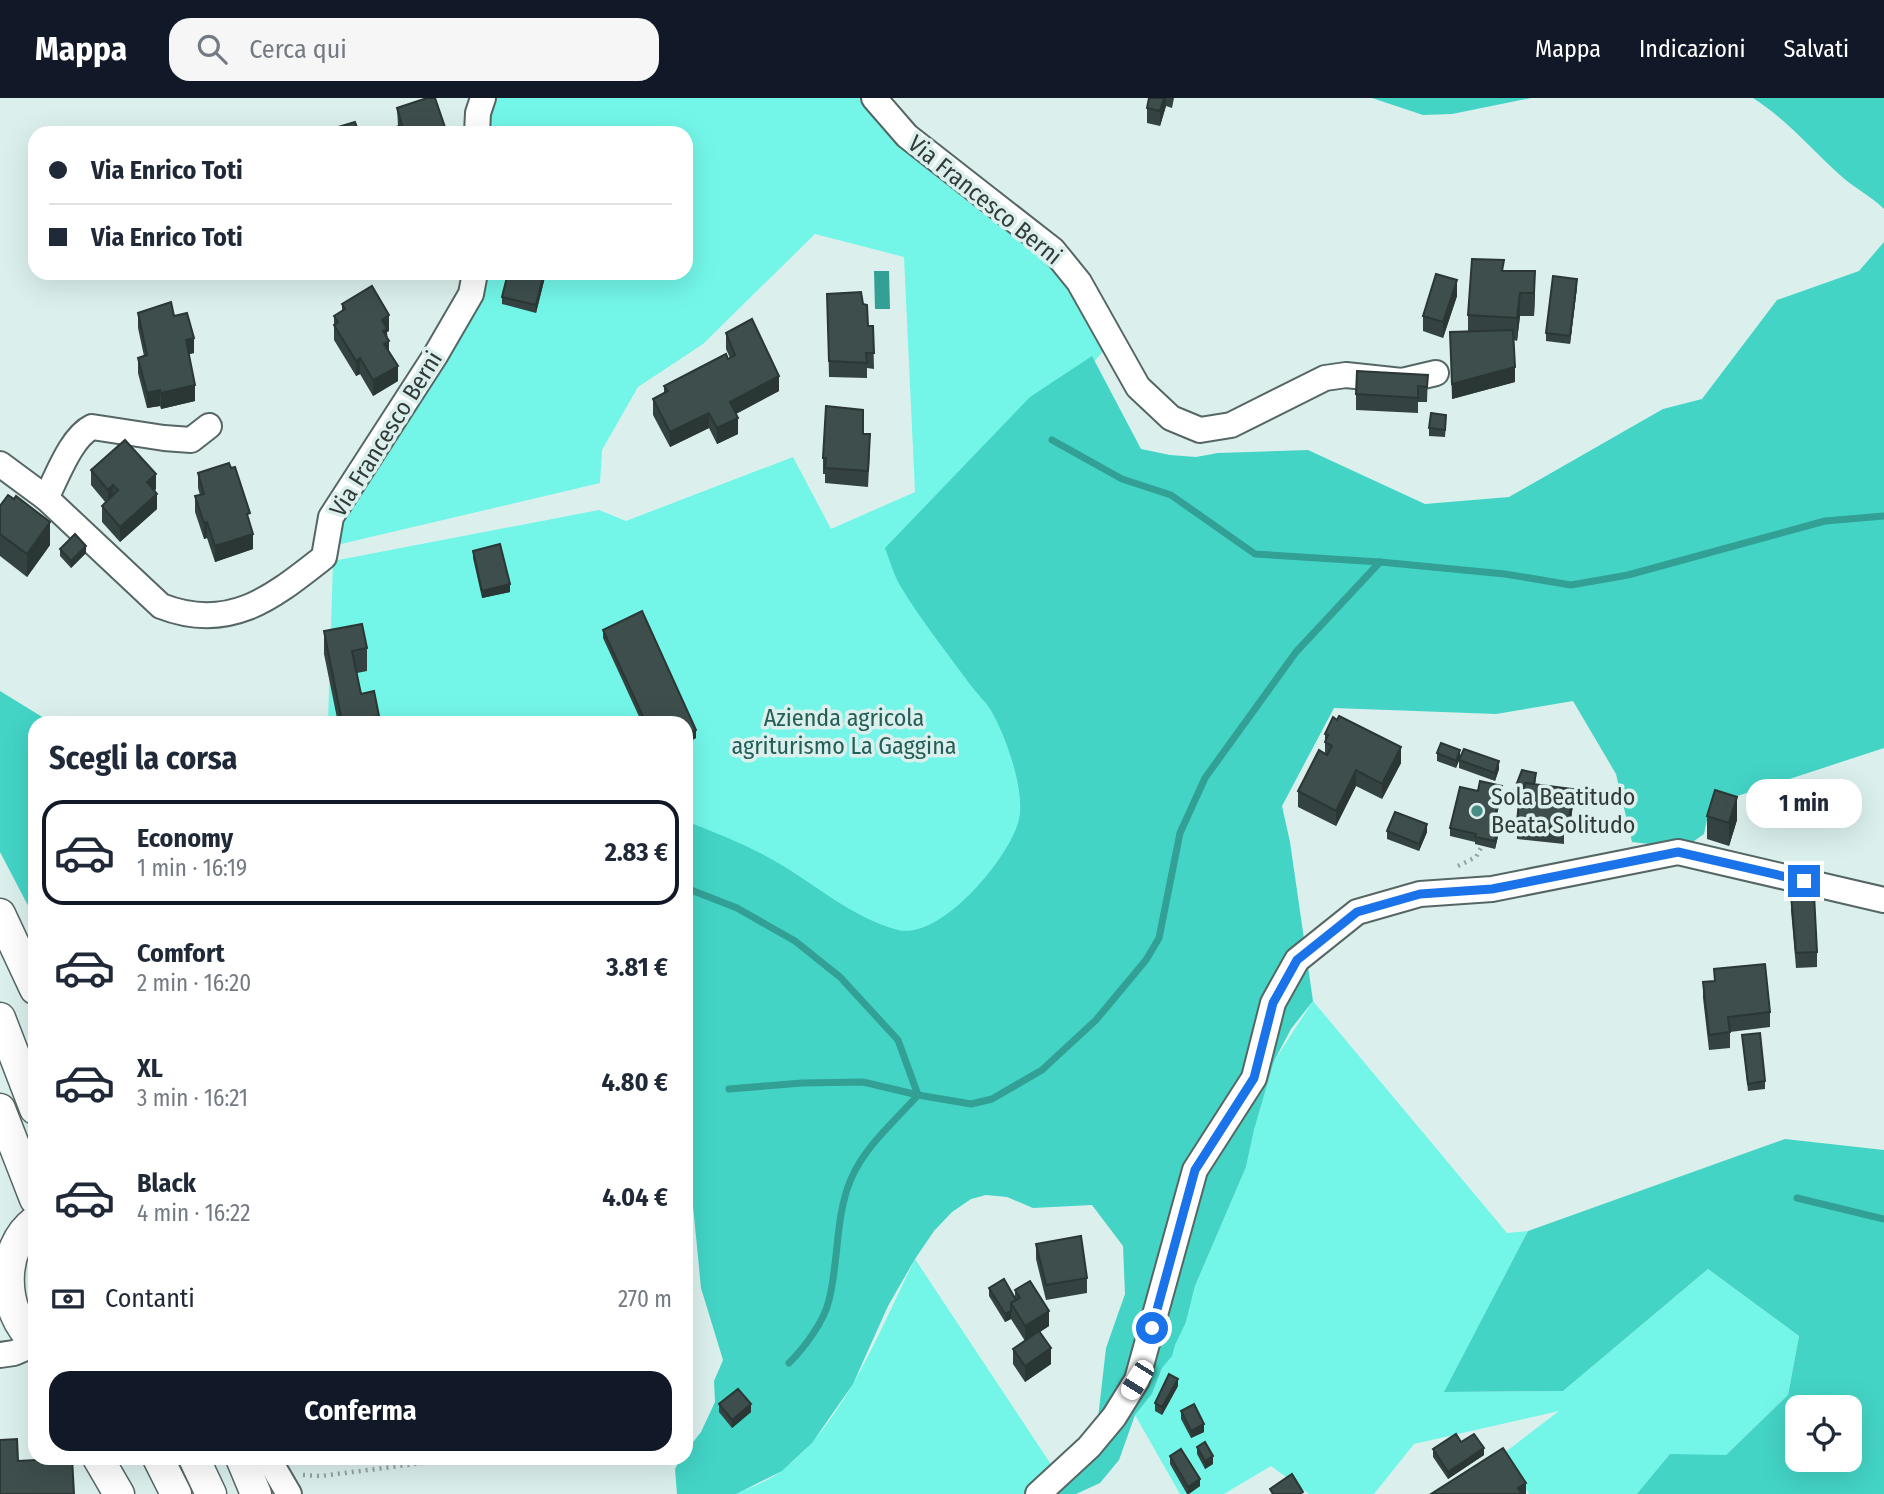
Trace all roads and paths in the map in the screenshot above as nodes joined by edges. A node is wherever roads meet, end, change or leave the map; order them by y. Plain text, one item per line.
1 (482, 98) edge
2 (874, 98) edge
3 (477, 126) edge
4 (474, 280) edge
5 (1436, 373) dead end
6 (209, 426) dead end
7 (0, 464) edge
8 (46, 498) junction
9 (1884, 900) edge
10 (0, 914) edge
11 (28, 974) edge
12 (0, 1018) edge
13 (28, 1091) edge
14 (0, 1109) edge
15 (28, 1181) edge
16 (28, 1224) edge
17 (0, 1262) edge
18 (24, 1351) edge
19 (102, 1465) edge
20 (162, 1465) edge
21 (197, 1465) edge
22 (244, 1465) edge
23 (275, 1465) edge
24 (407, 1465) edge
25 (296, 1485) edge
26 (119, 1494) edge
27 (176, 1494) edge
28 (211, 1494) edge
29 (257, 1494) edge
30 (1038, 1494) edge

1 - 3 street
2 - 5 street, Via Francesco Berni
4 - 8 street, Via Francesco Berni
6 - 8 street
7 - 8 street, Via Francesco Berni
9 - 30 street
10 - 11 street
12 - 13 street
14 - 15 street
16 - 17 street
17 - 18 street
19 - 26 street
20 - 27 street
21 - 28 street
22 - 29 street
23 - 25 street
24 - 25 path

